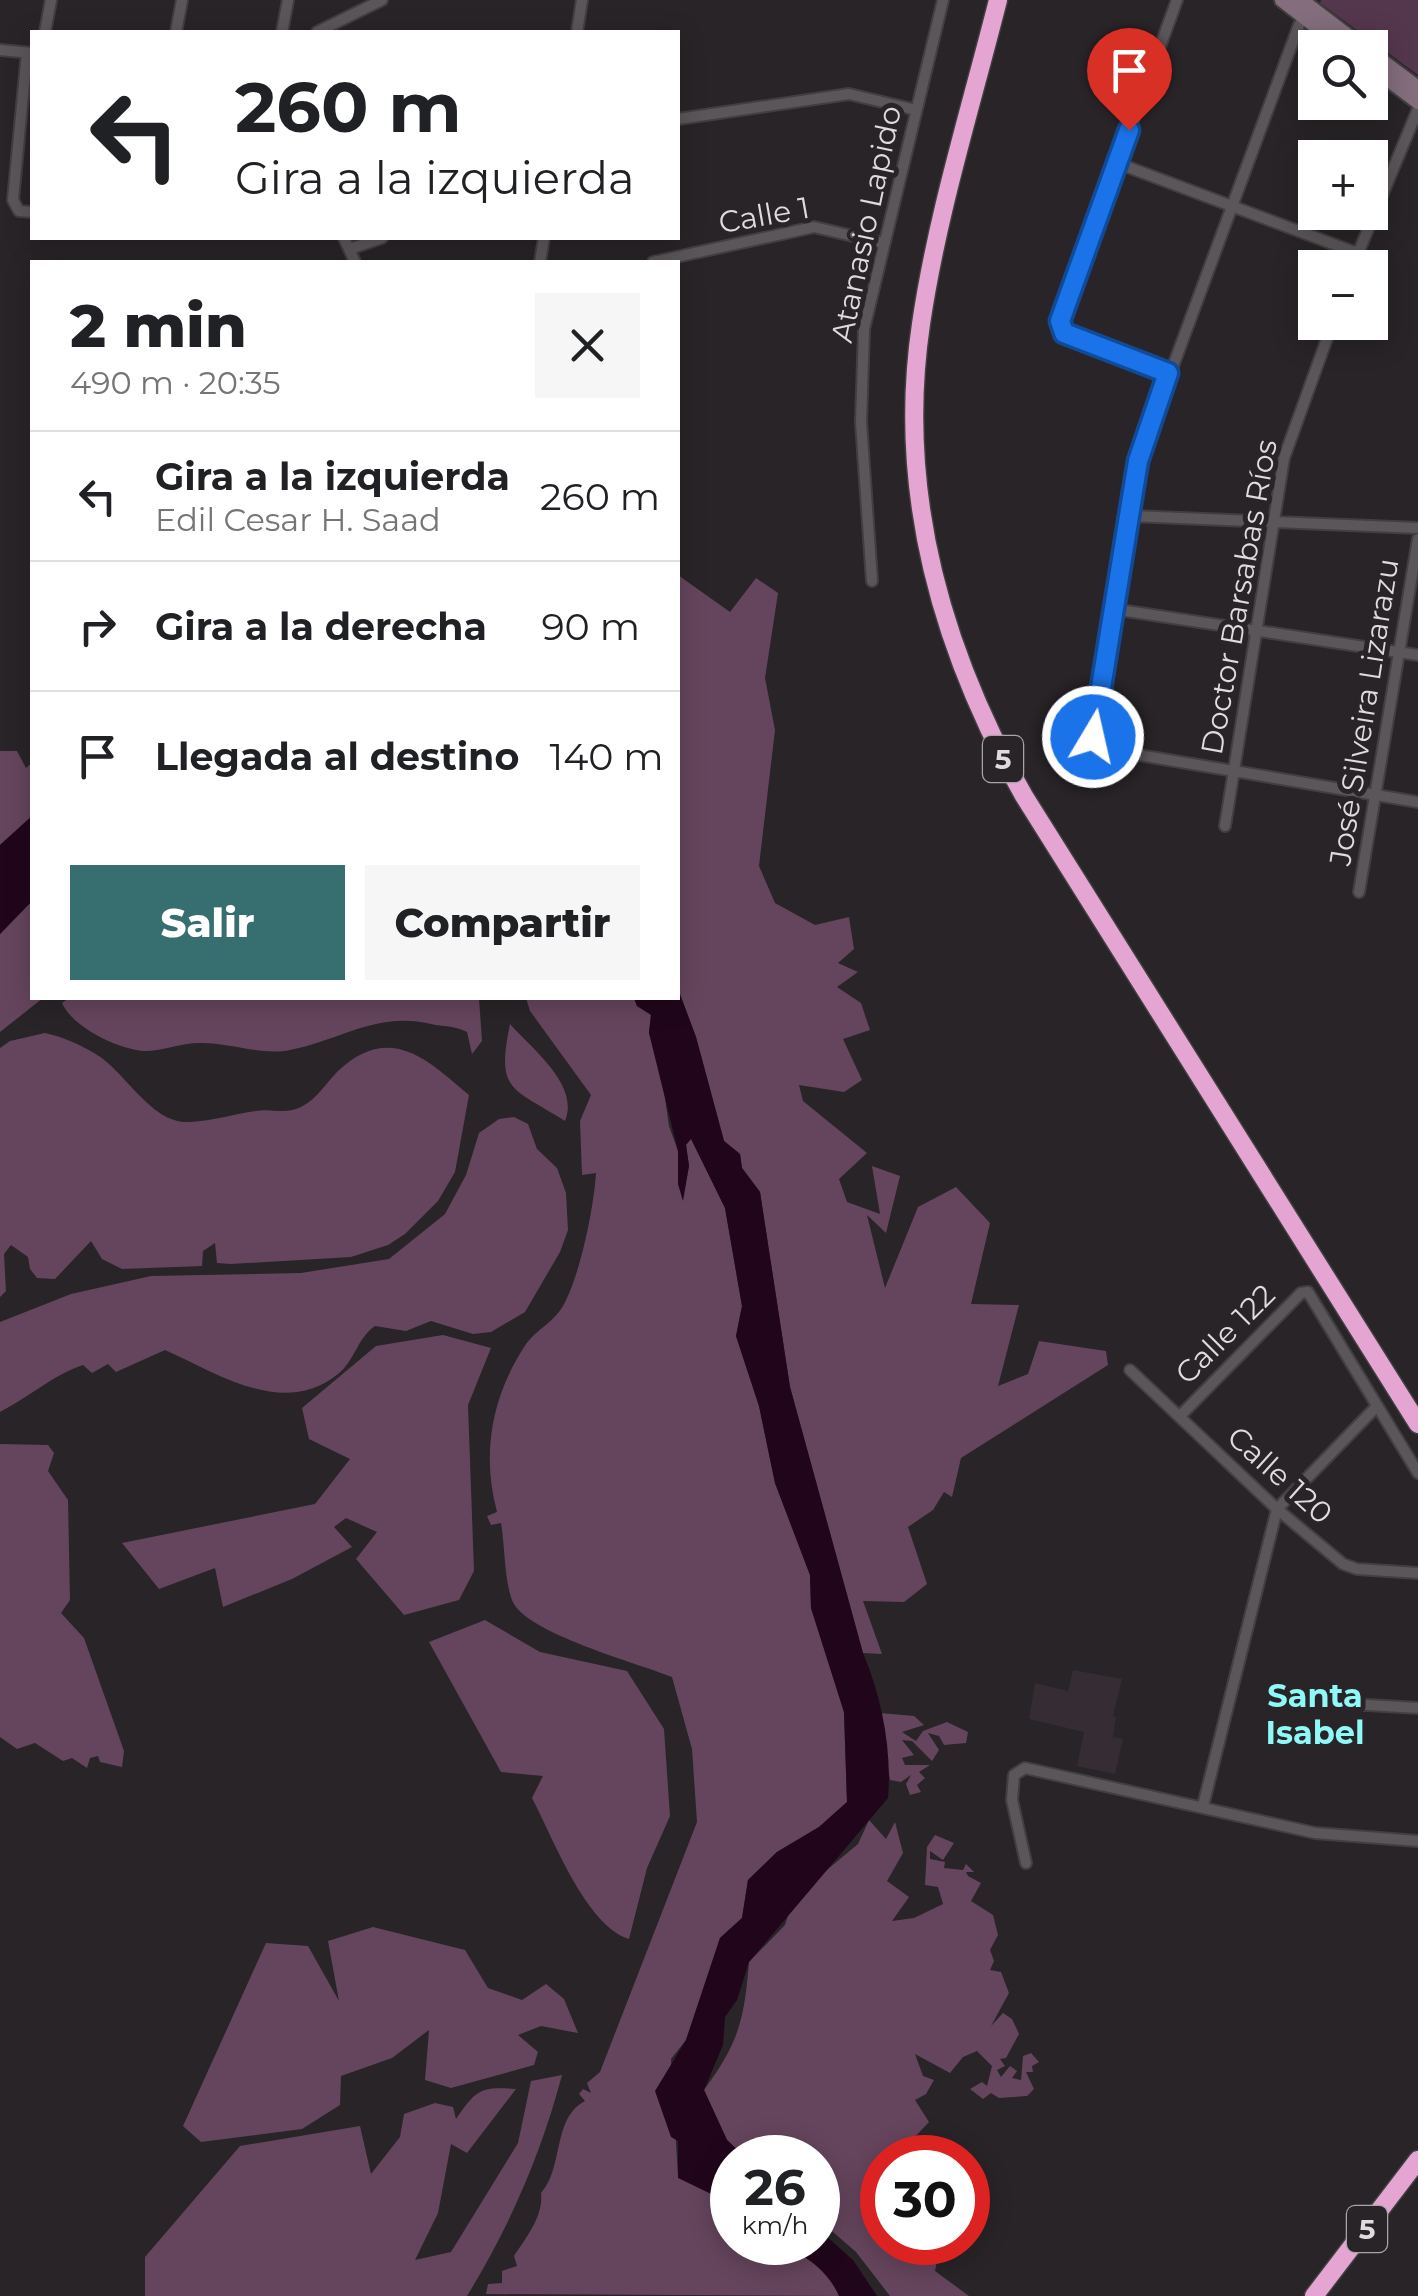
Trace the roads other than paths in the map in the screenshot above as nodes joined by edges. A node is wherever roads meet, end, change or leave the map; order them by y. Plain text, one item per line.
1 (51, 0) edge
2 (182, 0) edge
3 (288, 0) edge
4 (382, 0) edge
5 (582, 0) edge
6 (943, 0) edge
7 (998, 0) edge
8 (1177, 0) edge
9 (1282, 0) edge
10 (1306, 9) edge
11 (45, 30) edge
12 (176, 30) edge
13 (282, 30) edge
14 (321, 30) edge
15 (577, 30) edge
16 (1326, 30) edge
17 (1337, 30) edge
18 (0, 50) edge
19 (30, 53) edge
20 (1388, 66) edge
21 (1388, 81) edge
22 (1418, 88) edge
23 (1418, 105) edge
24 (916, 110) junction
25 (680, 119) edge
26 (1116, 162) junction
27 (1232, 206) junction
28 (30, 212) edge
29 (345, 240) edge
30 (376, 240) edge
31 (883, 243) junction
32 (350, 249) junction
33 (1349, 250) edge
34 (1358, 250) edge
35 (355, 260) edge
36 (663, 260) edge
37 (1326, 340) edge
38 (1168, 373) junction
39 (1132, 516) junction
40 (1274, 523) junction
41 (1418, 528) edge
42 (1418, 539) edge
43 (872, 581) dead end
44 (1113, 609) junction
45 (1257, 631) junction
46 (1401, 652) junction
47 (1418, 655) edge
48 (1233, 774) junction
49 (1375, 796) junction
50 (1418, 802) edge
51 (1225, 826) dead end
52 (1360, 892) dead end
53 (1130, 1370) dead end
54 (1377, 1406) junction
55 (1180, 1416) junction
56 (1418, 1424) edge
57 (1418, 1473) edge
58 (1277, 1509) junction
59 (1418, 1573) edge
60 (1352, 1704) dead end
61 (1418, 1708) edge
62 (1203, 1806) junction
63 (1418, 1840) edge
64 (1026, 1863) dead end
65 (1418, 2160) edge
66 (1314, 2296) edge

1 - 11 street
2 - 12 street
3 - 13 street
4 - 14 street
5 - 15 street
6 - 24 street, Atanasio Lapido
7 - 56 highway, 5
8 - 26 street
9 - 10 street
10 - 16 street
10 - 17 street
10 - 27 street
18 - 19 street
19 - 28 street
20 - 22 street
21 - 23 street
23 - 34 street
24 - 25 street
24 - 31 street, Atanasio Lapido
26 - 27 street
26 - 38 street
27 - 33 street
27 - 38 street
29 - 32 street
30 - 32 street
31 - 36 street, Calle 1
31 - 43 street, Atanasio Lapido
32 - 35 street
37 - 40 street, Doctor Barsabas Ríos
38 - 39 street
39 - 40 street
39 - 44 street
40 - 41 street
40 - 45 street, Doctor Barsabas Ríos
42 - 46 street, José Silveira Lizarazu
44 - 45 street
44 - 48 street
45 - 46 street
45 - 48 street, Doctor Barsabas Ríos
46 - 47 street
46 - 49 street, José Silveira Lizarazu
48 - 49 street
48 - 51 street, Doctor Barsabas Ríos
49 - 50 street
49 - 52 street, José Silveira Lizarazu
53 - 55 street, Calle 120
54 - 55 street, Calle 122
54 - 57 street
54 - 58 street
55 - 58 street, Calle 120
58 - 59 street, Calle 120
58 - 62 street
60 - 61 street
62 - 63 street
62 - 64 street
65 - 66 highway, 5

